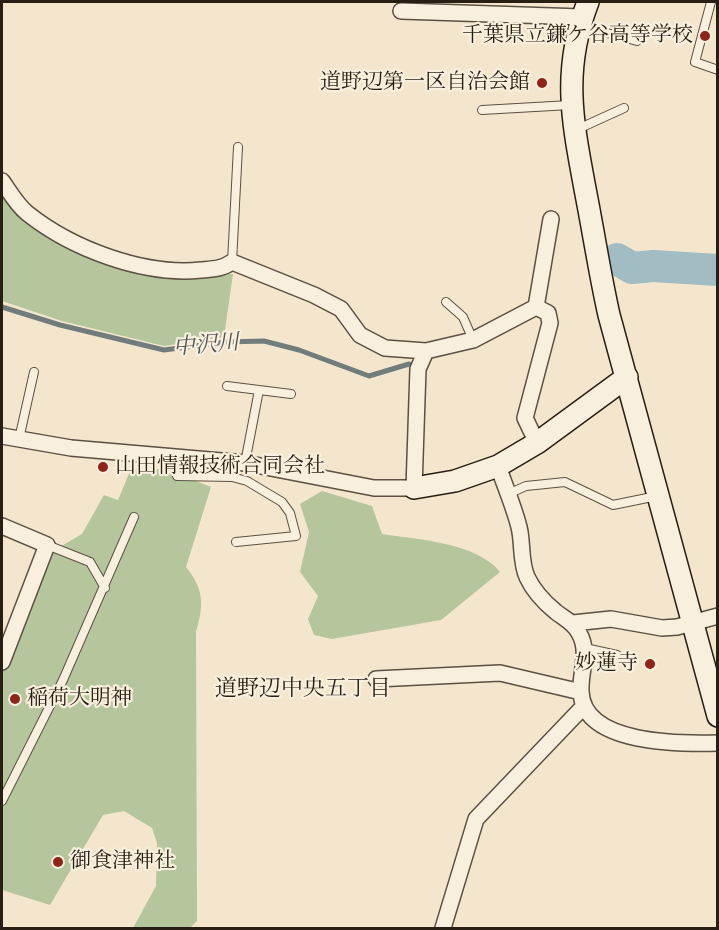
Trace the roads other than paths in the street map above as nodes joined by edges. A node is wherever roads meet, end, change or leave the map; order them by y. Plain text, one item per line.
1 (711, 2) edge
2 (401, 11) dead end
3 (583, 15) edge
4 (637, 40) dead end
5 (717, 70) edge
6 (571, 105) junction
7 (624, 108) dead end
8 (482, 110) dead end
9 (574, 130) junction
10 (238, 147) dead end
11 (2, 181) edge
12 (551, 219) dead end
13 (232, 262) junction
14 (446, 302) dead end
15 (536, 307) junction
16 (473, 340) junction
17 (426, 351) junction
18 (34, 372) dead end
19 (627, 377) junction
20 (228, 386) dead end
21 (259, 390) junction
22 (291, 394) dead end
23 (2, 436) edge
24 (19, 439) junction
25 (537, 443) junction
26 (172, 457) junction
27 (245, 463) junction
28 (498, 466) junction
29 (414, 488) junction
30 (508, 494) junction
31 (658, 496) junction
32 (134, 517) dead end
33 (2, 526) edge
34 (236, 542) dead end
35 (47, 545) junction
36 (105, 588) junction
37 (717, 616) edge
38 (573, 623) junction
39 (692, 623) junction
40 (585, 648) junction
41 (617, 655) dead end
42 (2, 662) edge
43 (376, 679) dead end
44 (582, 699) junction
45 (717, 716) edge
46 (717, 743) edge
47 (2, 801) edge
48 (443, 928) edge

1 - 5 lane
2 - 3 street
3 - 4 lane
3 - 6 street
6 - 8 lane
6 - 9 street
7 - 9 lane
9 - 19 street
10 - 13 lane
11 - 13 street
12 - 15 street
13 - 17 street
14 - 16 lane
15 - 16 street
15 - 25 street
16 - 17 street
17 - 29 street
18 - 24 lane
19 - 25 street
19 - 31 street
20 - 21 lane
21 - 22 lane
21 - 27 lane
23 - 24 street
24 - 26 street
25 - 28 street
26 - 27 street
26 - 34 lane
27 - 29 street
28 - 29 street
28 - 30 street
30 - 31 lane
30 - 38 street
31 - 39 street
32 - 36 lane
33 - 35 street
35 - 36 lane
35 - 42 street
36 - 47 lane
37 - 39 street
38 - 39 street
38 - 40 street
39 - 45 street
40 - 41 lane
40 - 44 street
43 - 44 street
44 - 46 street
44 - 48 street

